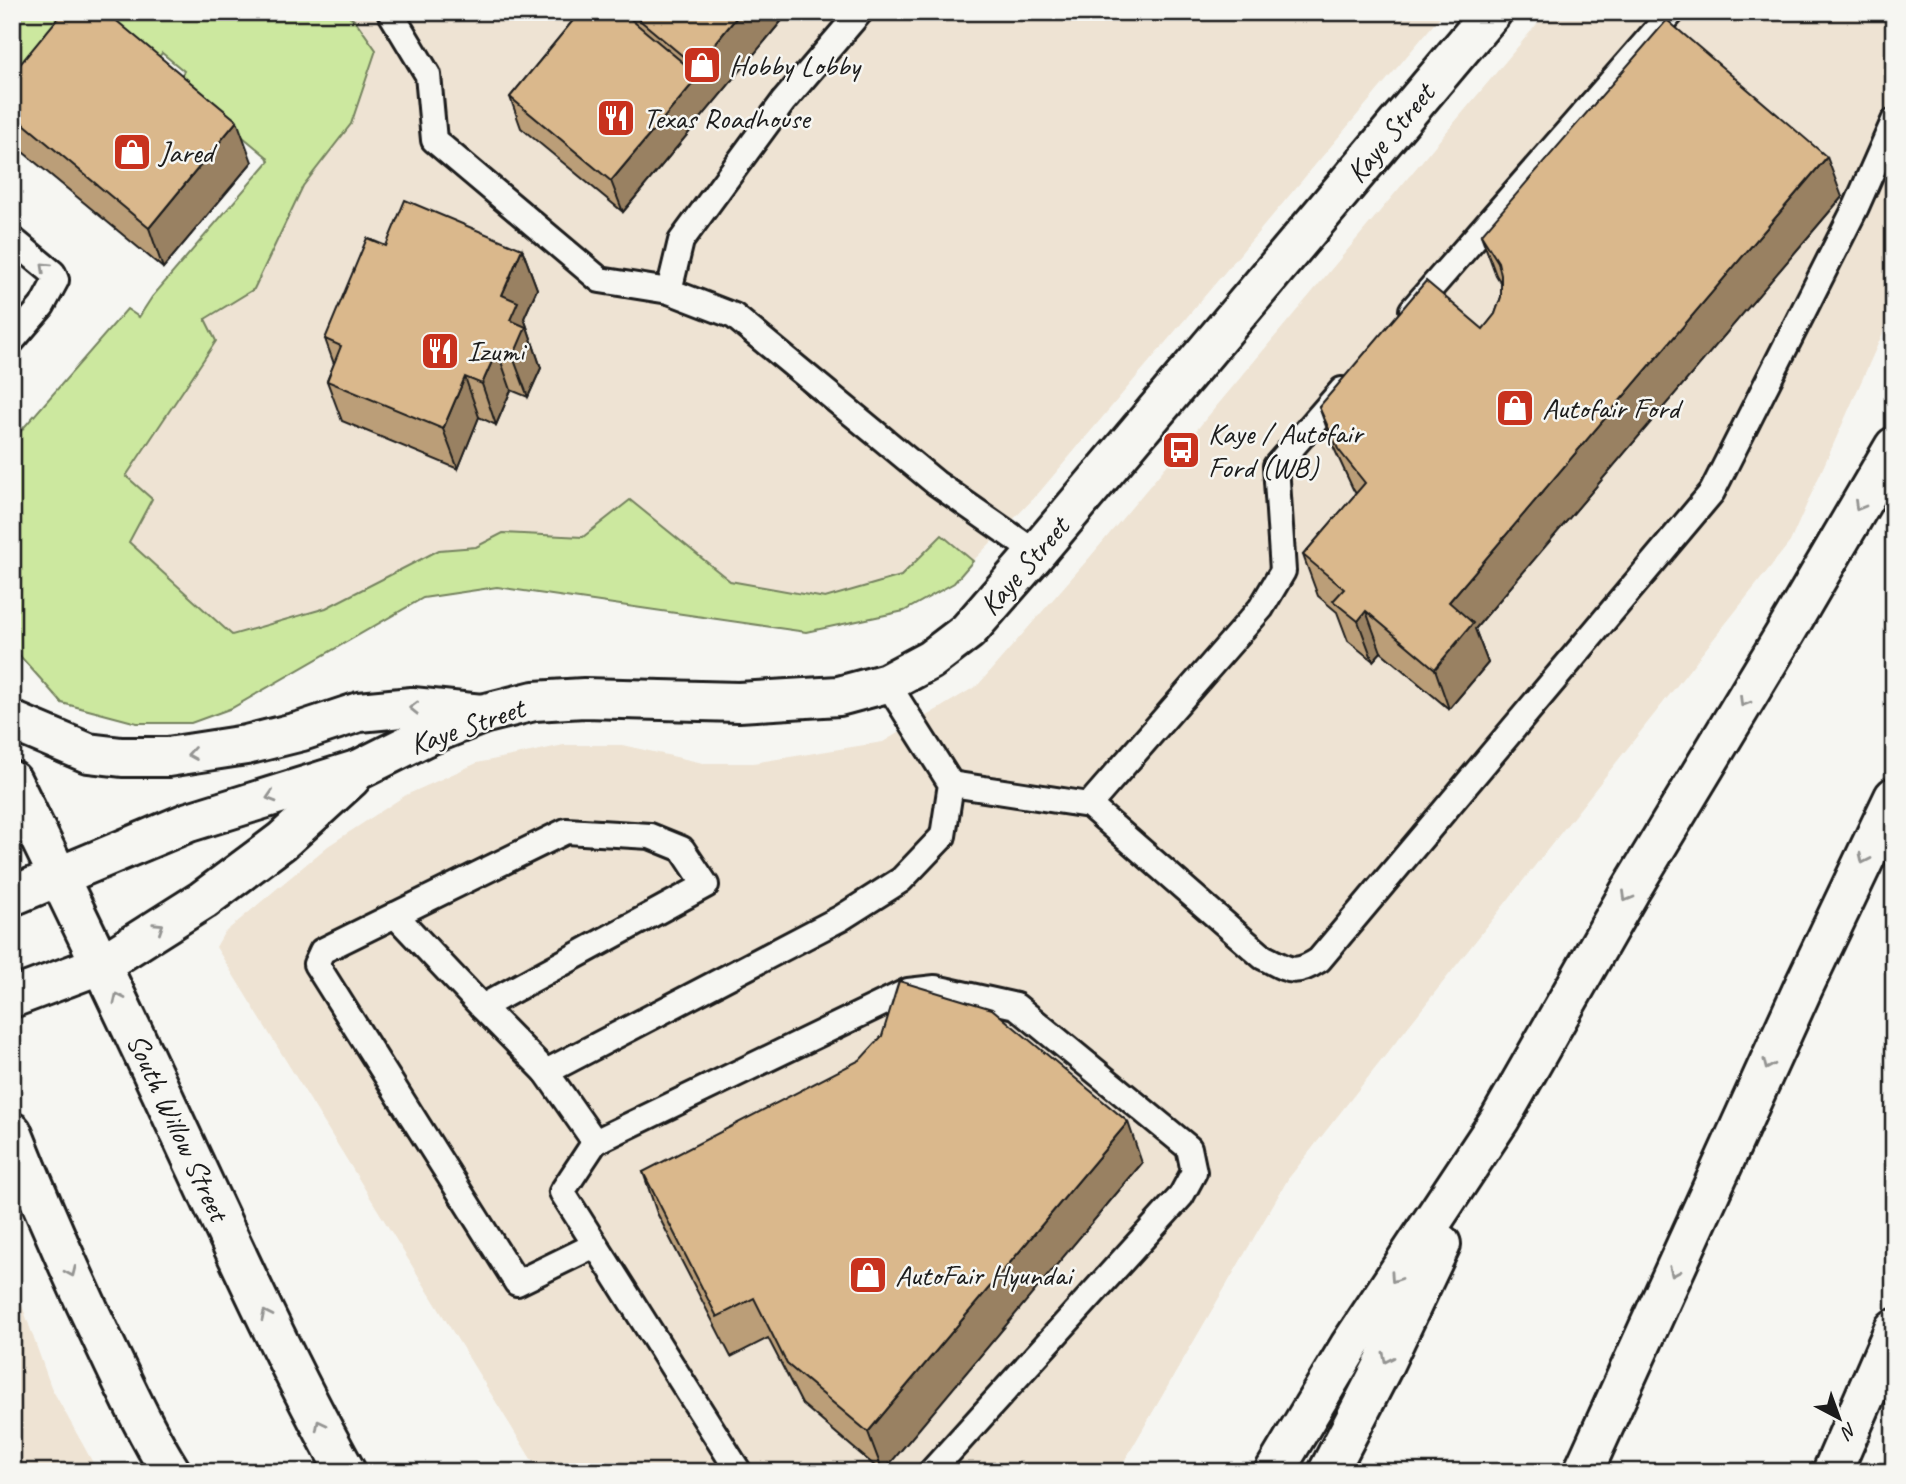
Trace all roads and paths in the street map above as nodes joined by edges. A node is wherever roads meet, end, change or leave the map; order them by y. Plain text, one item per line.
1 (390, 12) edge
2 (860, 12) edge
3 (1492, 12) edge
4 (1671, 12) edge
5 (1894, 121) edge
6 (12, 239) edge
7 (669, 291) junction
8 (1396, 328) edge
9 (12, 341) edge
10 (1359, 371) edge
11 (1894, 447) edge
12 (1036, 553) junction
13 (887, 683) junction
14 (482, 714) junction
15 (12, 721) edge
16 (360, 769) junction
17 (12, 781) edge
18 (951, 784) junction
19 (1894, 797) edge
20 (1089, 805) junction
21 (60, 878) junction
22 (12, 897) edge
23 (395, 915) junction
24 (102, 964) junction
25 (12, 998) edge
26 (482, 1007) junction
27 (546, 1072) junction
28 (1500, 1119) junction
29 (12, 1132) edge
30 (595, 1142) junction
31 (12, 1170) edge
32 (43, 1210) junction
33 (595, 1245) junction
34 (1894, 1329) edge
35 (171, 1472) edge
36 (346, 1472) edge
37 (739, 1472) edge
38 (931, 1472) edge
39 (1274, 1472) edge
40 (1328, 1472) edge
41 (1583, 1472) edge
42 (1832, 1472) edge

1 - 7 lane
2 - 7 lane
3 - 12 main road, Kaye Street
4 - 8 lane
5 - 20 lane
9 -> 6 lane
7 - 12 lane
10 - 20 lane
11 -> 28 main road
12 - 13 main road, Kaye Street
13 - 14 main road, Kaye Street
13 - 18 lane
14 -> 15 main road
14 - 16 main road, Kaye Street
16 -> 21 main road, Kaye Street
24 -> 16 main road, Kaye Street
17 - 21 main road, South Willow Street
18 - 20 lane
18 - 27 lane
19 -> 41 main road
21 - 22 main road, Kaye Street
21 - 24 main road, South Willow Street
23 - 26 lane
23 - 26 lane
23 - 33 lane
24 - 25 main road, Kaye Street
36 -> 24 main road, South Willow Street
26 - 27 lane
27 - 30 lane
28 -> 39 main road
28 -> 40 main road
29 - 32 main road
30 - 33 lane
30 - 38 lane
31 - 32 main road
32 -> 35 main road
33 - 37 lane
34 - 42 main road

